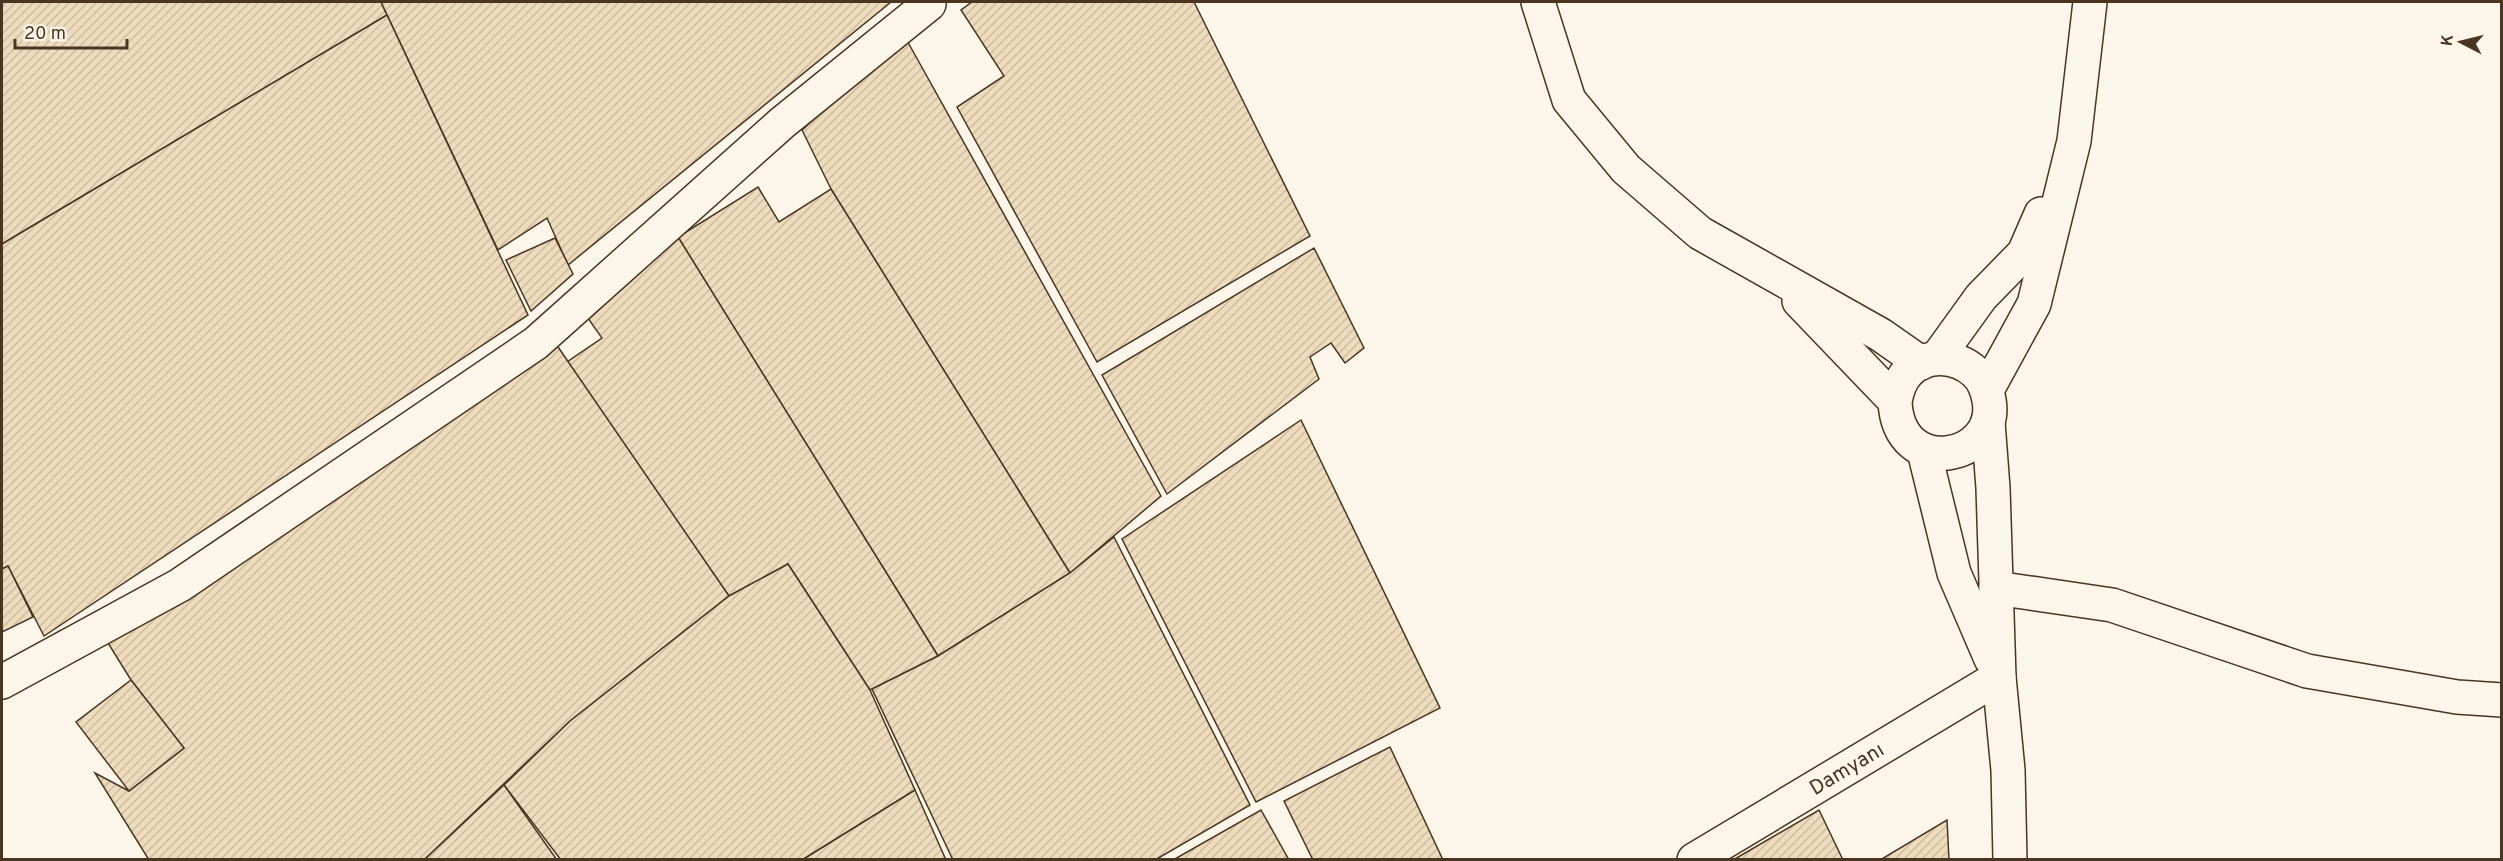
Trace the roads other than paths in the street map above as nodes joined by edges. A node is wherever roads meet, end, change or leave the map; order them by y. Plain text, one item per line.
1 (1538, 2) edge
2 (2090, 2) edge
3 (929, 4) dead end
4 (2074, 141) junction
5 (1777, 278) junction
6 (1929, 361) junction
7 (1987, 390) junction
8 (1894, 401) junction
9 (1988, 422) junction
10 (1924, 451) junction
11 (1996, 588) junction
12 (1999, 677) junction
13 (2, 682) edge
14 (2502, 700) edge
15 (1694, 860) edge
16 (2010, 860) edge

1 - 5 street
2 - 4 street
3 - 13 street
4 - 6 street
4 - 7 street
5 - 6 street
5 - 8 street
6 - 7 street
6 - 8 street
7 - 9 street
8 - 10 street
9 - 10 street
9 - 11 street
10 - 12 street
11 - 12 street
11 - 14 street
12 - 15 street, Damyanı
12 - 16 street

